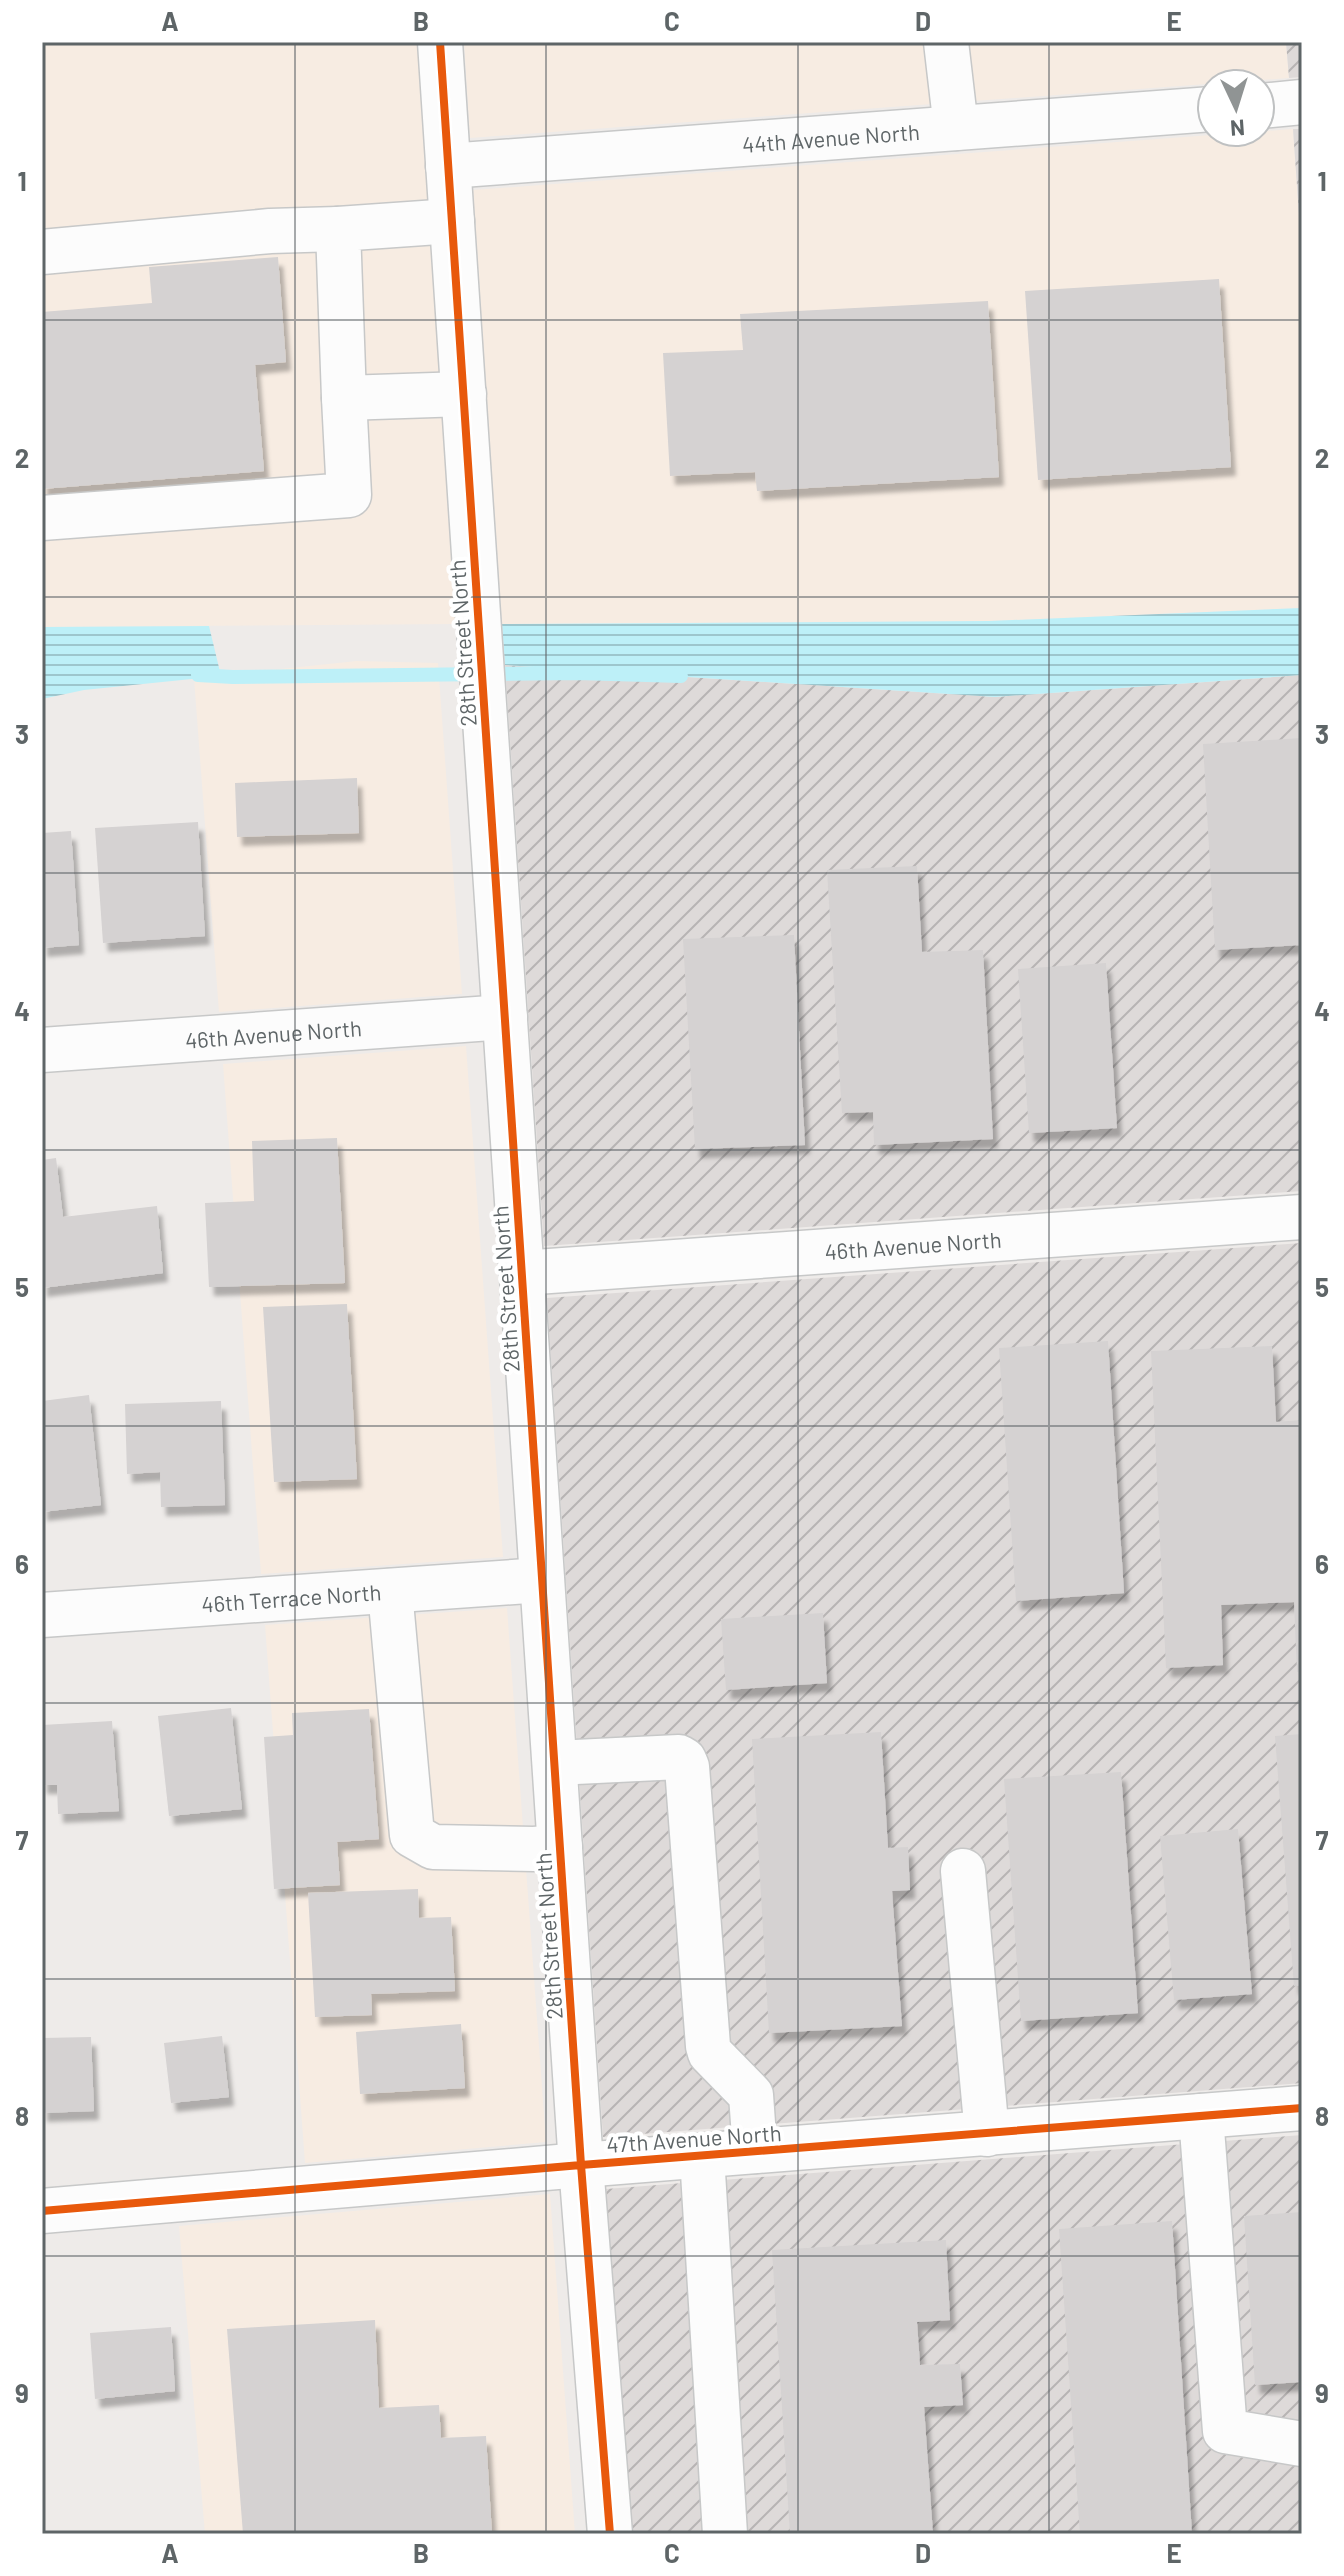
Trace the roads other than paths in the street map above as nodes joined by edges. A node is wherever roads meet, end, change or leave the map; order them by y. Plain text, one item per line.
1 (440, 42) edge
2 (946, 42) edge
3 (1302, 102) edge
4 (1276, 104) edge
5 (1196, 110) edge
6 (956, 128) junction
7 (448, 166) junction
8 (452, 221) junction
9 (338, 229) junction
10 (42, 252) edge
11 (464, 394) junction
12 (344, 398) junction
13 (42, 518) edge
14 (505, 1017) junction
15 (42, 1050) edge
16 (1302, 1217) edge
17 (522, 1273) junction
18 (542, 1580) junction
19 (390, 1591) junction
20 (42, 1615) edge
21 (555, 1763) junction
22 (560, 1847) junction
23 (963, 1871) dead end
24 (1302, 2108) edge
25 (1201, 2116) junction
26 (987, 2134) junction
27 (755, 2151) junction
28 (702, 2156) junction
29 (581, 2165) junction
30 (42, 2211) edge
31 (1302, 2444) edge
32 (610, 2534) edge
33 (725, 2534) edge

1 - 7 street, 28th Street North
2 - 6 street
3 - 4 street
5 - 6 street, 44th Avenue North
6 - 7 street, 44th Avenue North
7 - 8 street, 28th Street North
8 - 9 street
8 - 11 street, 28th Street North
9 - 10 street
9 - 12 street
11 - 12 street
11 - 14 street, 28th Street North
12 - 13 street
14 - 15 street, 46th Avenue North
14 - 17 street, 28th Street North
16 - 17 street, 46th Avenue North
17 - 18 street, 28th Street North
18 - 19 street, 46th Terrace North
18 - 21 street, 28th Street North
19 - 20 street, 46th Terrace North
19 - 22 street
21 - 22 street, 28th Street North
21 - 27 street
22 - 29 street, 28th Street North
23 - 26 street
24 - 25 street, 47th Avenue North
25 - 26 street, 47th Avenue North
25 - 31 street
26 - 27 street, 47th Avenue North
27 - 28 street, 47th Avenue North
28 - 29 street, 47th Avenue North
28 - 33 street
29 - 30 street, 47th Avenue North
29 - 32 street, 28th Street North

